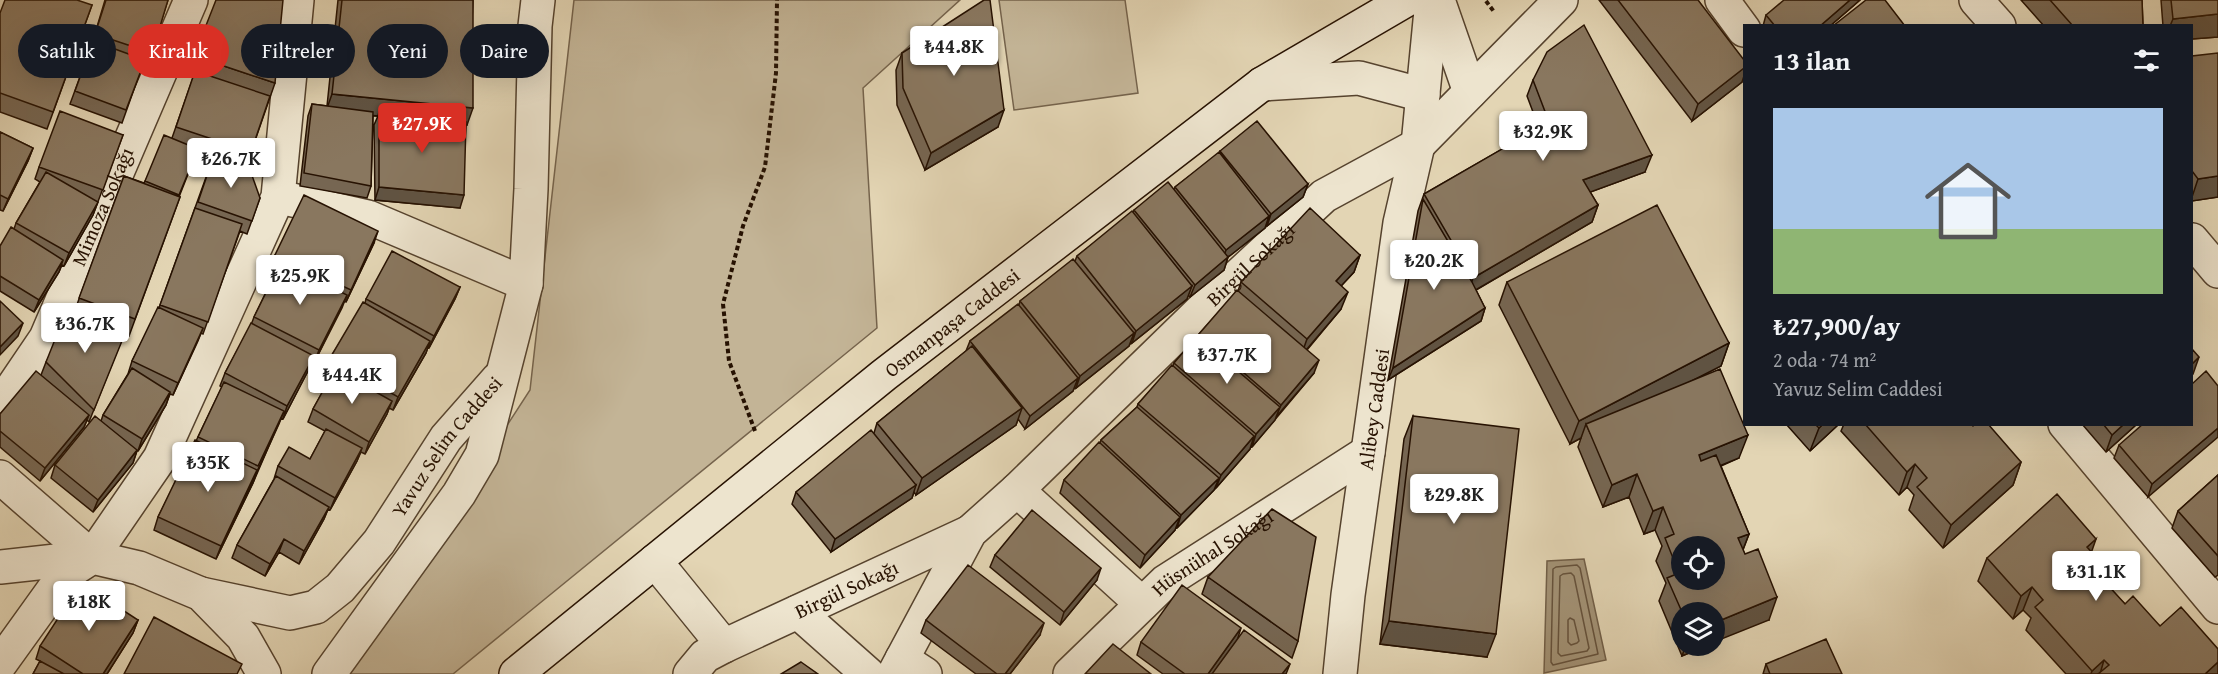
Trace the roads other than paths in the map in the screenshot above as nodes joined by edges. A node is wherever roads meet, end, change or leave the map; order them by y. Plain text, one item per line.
1 (191, 0) edge
2 (297, 0) edge
3 (538, 0) edge
4 (1406, 0) edge
5 (1431, 0) edge
6 (1438, 0) edge
7 (1562, 0) edge
8 (1722, 0) edge
9 (1976, 0) edge
10 (1997, 24) edge
11 (1743, 29) edge
12 (1262, 84) junction
13 (1470, 93) junction
14 (1423, 95) junction
15 (1418, 145) junction
16 (278, 197) junction
17 (526, 284) junction
18 (501, 375) junction
19 (0, 406) edge
20 (2067, 426) edge
21 (1368, 452) junction
22 (0, 477) edge
23 (1017, 490) junction
24 (970, 532) junction
25 (92, 557) junction
26 (655, 561) junction
27 (0, 567) edge
28 (201, 594) junction
29 (1142, 604) junction
30 (2218, 607) edge
31 (798, 612) junction
32 (1101, 644) junction
33 (724, 646) junction
34 (1128, 662) edge
35 (0, 664) edge
36 (907, 669) edge
37 (264, 674) edge
38 (329, 674) edge
39 (516, 674) edge
40 (690, 674) edge
41 (868, 674) edge
42 (1070, 674) edge
43 (1340, 674) edge

1 - 19 street, Mimoza Sokağı
2 - 16 street
3 - 17 street, Yavuz Selim Caddesi
4 - 12 street, Osmanpaşa Caddesi
5 - 14 street, Alibey Caddesi
6 - 13 street
7 - 13 street
8 - 11 street
9 - 10 street
12 - 14 street
12 - 26 street, Osmanpaşa Caddesi
13 - 15 street
14 - 15 street, Alibey Caddesi
15 - 21 street, Alibey Caddesi
15 - 23 street, Birgül Sokağı
16 - 17 street
16 - 25 street
17 - 18 street, Yavuz Selim Caddesi
18 - 28 street, Yavuz Selim Caddesi
18 - 38 street
20 - 30 street
21 - 29 street, Hüsnühal Sokağı
21 - 43 street, Alibey Caddesi
22 - 25 street
23 - 24 street, Birgül Sokağı
23 - 29 street
24 - 31 street, Birgül Sokağı
24 - 36 street, Birgül Sokağı
25 - 27 street
25 - 28 street
25 - 35 street
26 - 33 street
26 - 39 street, Osmanpaşa Caddesi
28 - 37 street
29 - 32 street, Hüsnühal Sokağı
31 - 33 street, Birgül Sokağı
31 - 41 street
32 - 34 street
32 - 42 street, Hüsnühal Sokağı
33 - 40 street, Birgül Sokağı

